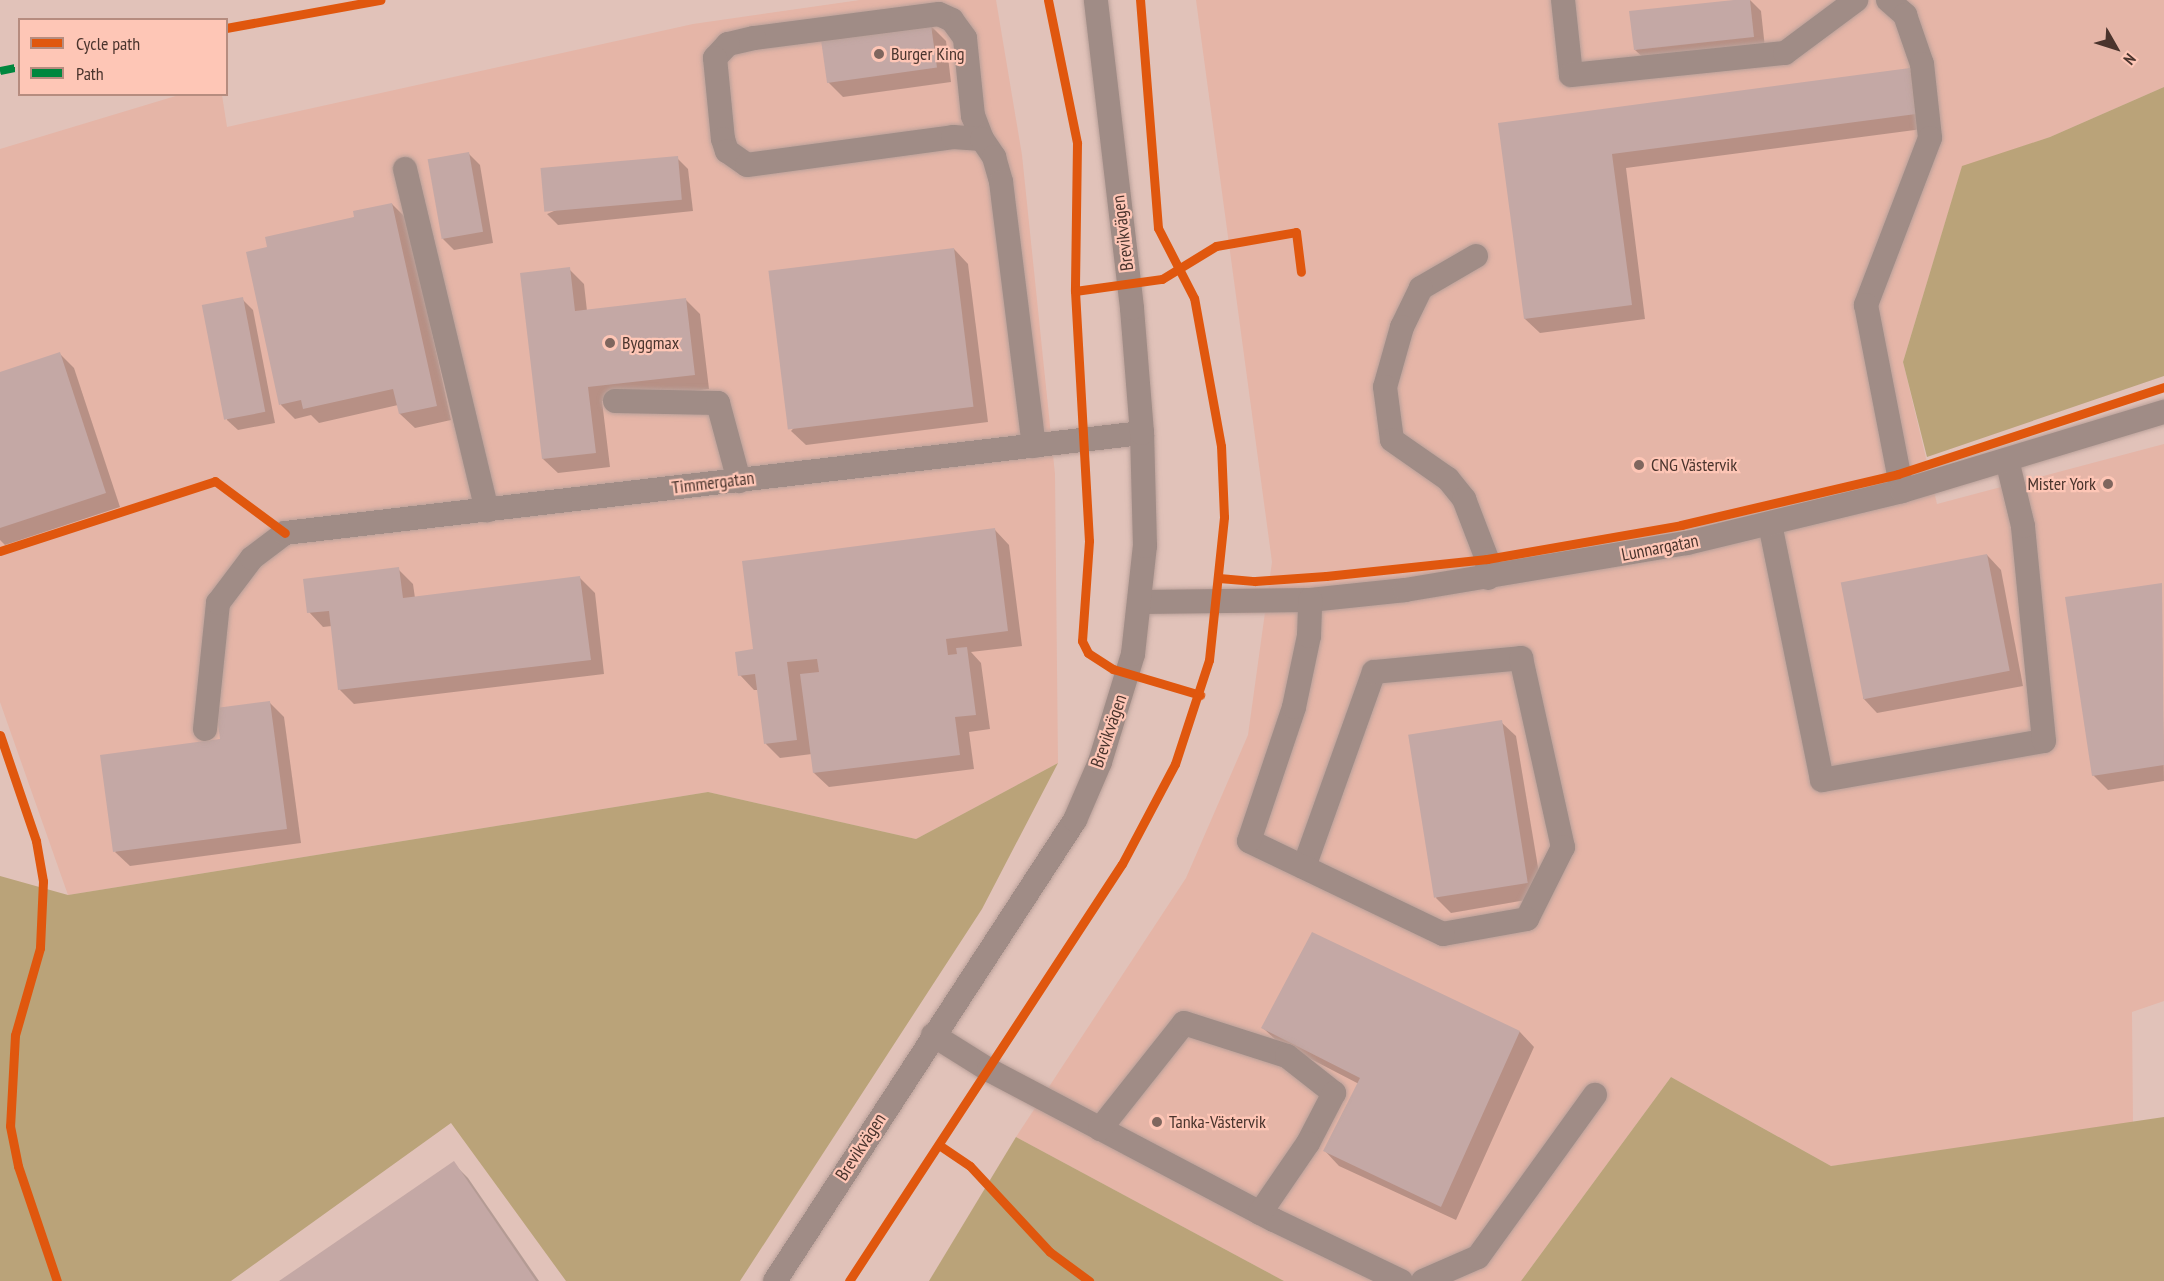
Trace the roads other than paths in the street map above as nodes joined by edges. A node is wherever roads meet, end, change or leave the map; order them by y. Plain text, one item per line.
1 (1082, 0) edge
2 (1096, 0) edge
3 (1563, 0) edge
4 (1856, 0) edge
5 (1888, 0) edge
6 (1101, 57) junction
7 (982, 139) junction
8 (405, 169) dead end
9 (1476, 256) dead end
10 (615, 401) dead end
11 (2164, 412) edge
12 (1142, 434) junction
13 (1034, 446) junction
14 (2007, 460) junction
15 (739, 480) junction
16 (1902, 490) junction
17 (487, 510) junction
18 (1770, 524) junction
19 (1488, 578) junction
20 (1310, 600) junction
21 (1141, 602) junction
22 (205, 729) dead end
23 (1304, 867) junction
24 (933, 1035) junction
25 (1595, 1095) dead end
26 (1100, 1129) junction
27 (1260, 1213) junction
28 (775, 1281) edge
29 (1401, 1281) edge
30 (1423, 1281) edge

1 - 6 street, Brevikvägen
2 - 6 street, Brevikvägen
3 - 4 street
5 - 16 street
6 - 12 street, Brevikvägen
7 - 7 street
7 - 13 street
8 - 17 street
9 - 19 street
10 - 15 street
11 - 14 street, Lunnargatan
12 - 13 street, Timmergatan
12 - 21 street, Brevikvägen
13 - 15 street, Timmergatan
14 - 16 street, Lunnargatan
14 - 18 street
15 - 17 street, Timmergatan
16 - 18 street, Lunnargatan
17 - 22 street, Timmergatan
18 - 19 street, Lunnargatan
19 - 20 street, Lunnargatan
20 - 21 street, Lunnargatan
20 - 23 street
21 - 24 street, Brevikvägen
23 - 23 street
24 - 26 street
24 - 28 street, Brevikvägen
25 - 30 street
26 - 27 street
26 - 27 street
27 - 29 street

